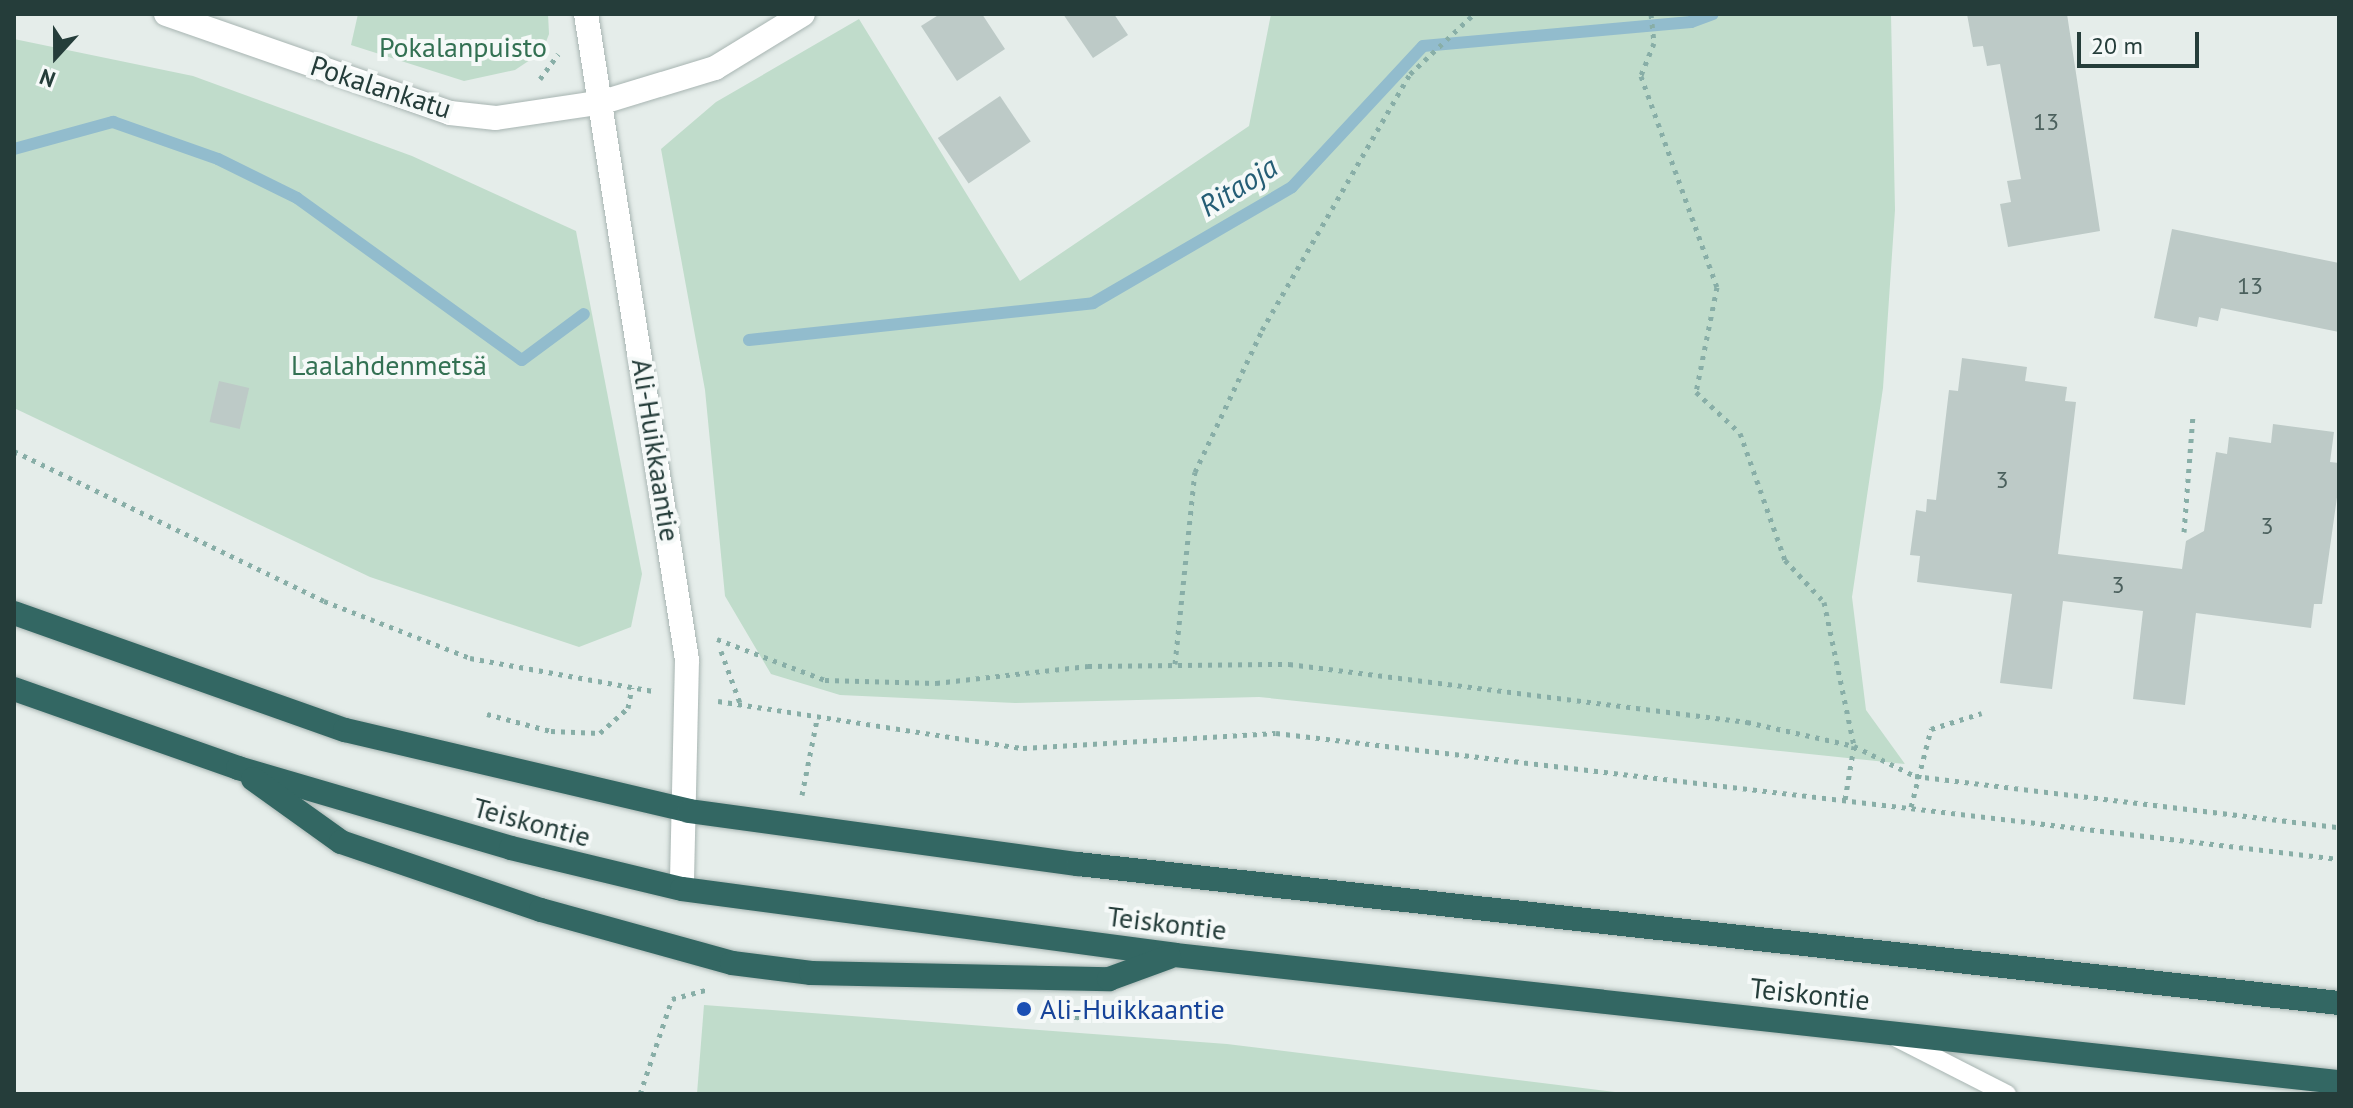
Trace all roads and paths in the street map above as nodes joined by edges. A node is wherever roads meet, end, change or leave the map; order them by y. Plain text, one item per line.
1 (166, 14) edge
2 (586, 14) edge
3 (803, 14) edge
4 (1474, 14) edge
5 (1651, 14) edge
6 (603, 102) junction
7 (2193, 415) dead end
8 (14, 451) edge
9 (2184, 532) dead end
10 (14, 613) edge
11 (717, 639) dead end
12 (1175, 664) junction
13 (632, 687) junction
14 (14, 689) edge
15 (649, 690) dead end
16 (723, 702) dead end
17 (1982, 713) dead end
18 (487, 714) dead end
19 (1854, 746) junction
20 (238, 768) junction
21 (1915, 776) junction
22 (1845, 800) junction
23 (1911, 808) junction
24 (689, 811) junction
25 (2339, 827) edge
26 (2339, 859) edge
27 (682, 889) junction
28 (1175, 955) junction
29 (713, 988) dead end
30 (2339, 1003) edge
31 (1887, 1033) junction
32 (2339, 1082) edge
33 (640, 1094) edge
34 (2007, 1094) edge

1 - 6 street, Pokalankatu
2 - 6 street, Ali-Huikkaantie
3 - 6 street, Pokalankatu
4 - 12 path
5 - 19 path
6 - 24 street, Ali-Huikkaantie
7 - 9 path
8 - 13 path
10 - 24 highway, Teiskontie
11 - 12 path
12 - 19 path
13 - 15 path
13 - 18 path
14 - 20 highway, Teiskontie
16 - 22 path
17 - 21 path
19 - 21 path
19 - 22 path
20 - 27 highway, Teiskontie
20 - 28 highway
21 - 23 path
21 - 25 path
22 - 23 path
23 - 26 path
24 - 27 street, Ali-Huikkaantie
24 - 30 highway, Teiskontie
27 - 28 highway, Teiskontie
28 - 31 highway, Teiskontie
29 - 33 path
31 - 32 highway, Teiskontie
31 - 34 lane

